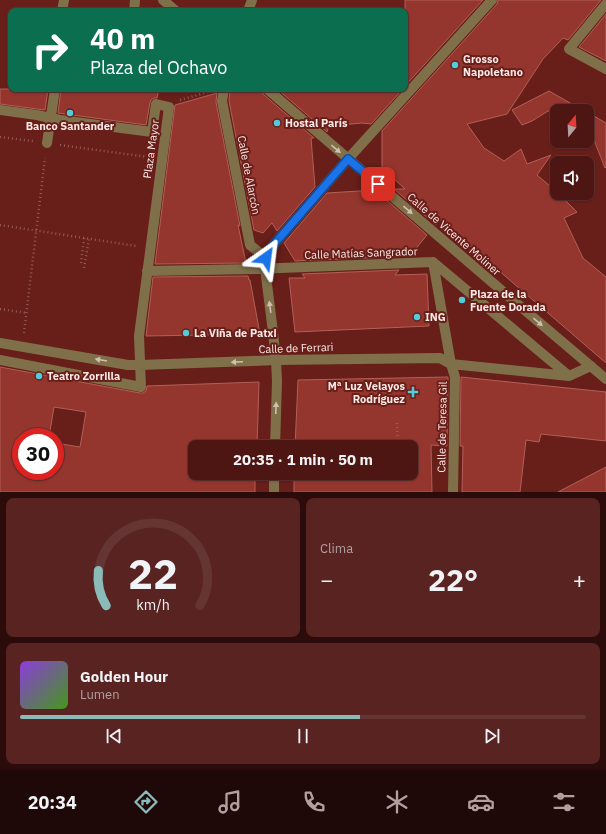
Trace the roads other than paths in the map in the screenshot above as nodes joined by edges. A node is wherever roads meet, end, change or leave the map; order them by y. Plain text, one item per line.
1 (163, 0) edge
2 (492, 0) edge
3 (606, 4) edge
4 (172, 8) edge
5 (606, 69) edge
6 (54, 92) edge
7 (224, 92) edge
8 (270, 92) edge
9 (0, 110) edge
10 (51, 118) junction
11 (47, 143) road end
12 (348, 159) junction
13 (433, 262) junction
14 (266, 263) junction
15 (147, 271) junction
16 (0, 343) edge
17 (0, 360) edge
18 (276, 360) junction
19 (451, 364) junction
20 (140, 365) junction
21 (591, 366) junction
22 (569, 376) junction
23 (606, 379) edge
24 (275, 440) edge
25 (274, 480) edge
26 (274, 492) edge
27 (453, 492) edge

1 - 4 street
2 - 12 street
3 - 5 street
6 - 10 street
7 - 14 street, Calle de Alarcón
8 -> 12 street, Calle de Vicente Moliner
9 - 10 street, Plaza Mayor
10 - 11 street
10 - 15 street, Plaza Mayor
12 - 14 street
12 -> 21 street, Calle de Vicente Moliner
13 - 14 street, Calle Matías Sangrador
13 - 19 street
13 - 22 street
14 - 15 street, Calle Matías Sangrador
18 -> 14 street
15 - 20 street, Plaza Mayor
20 -> 16 street
17 - 20 street, Plaza Mayor
18 - 19 street, Calle de Ferrari
18 -> 20 street, Calle de Ferrari
24 -> 18 street
19 - 22 street
19 - 27 street, Calle de Teresa Gil
21 - 22 street
21 - 23 street, Calle de Vicente Moliner
25 - 26 street

